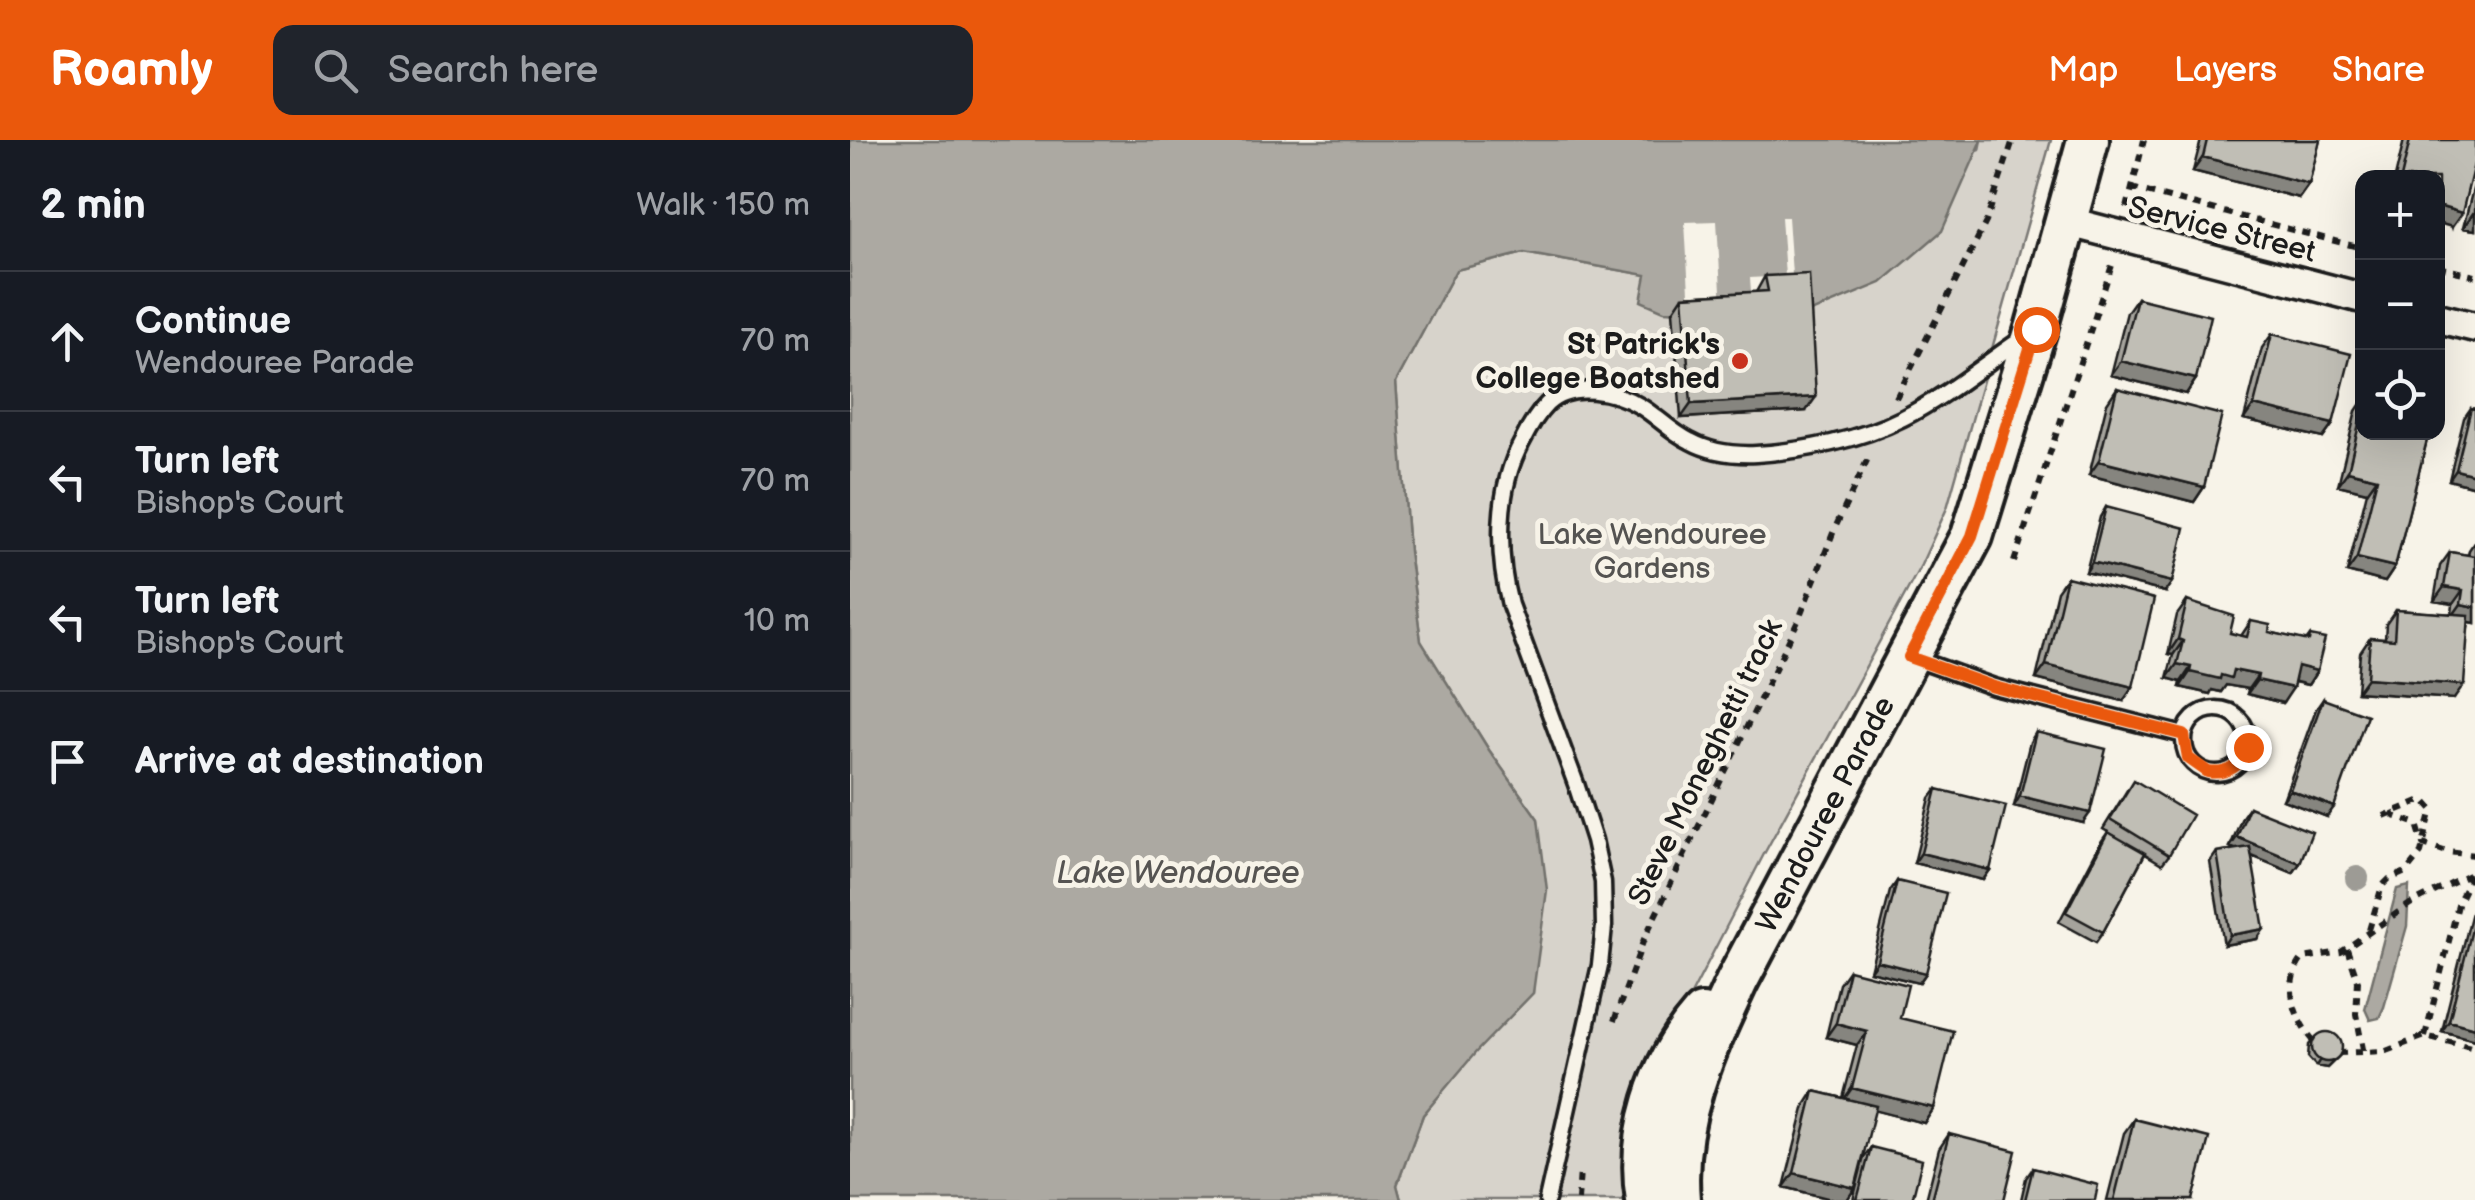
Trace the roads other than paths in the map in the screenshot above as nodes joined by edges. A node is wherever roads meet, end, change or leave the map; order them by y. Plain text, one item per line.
1 (2088, 140) edge
2 (2065, 221) junction
3 (2355, 296) edge
4 (2445, 320) edge
5 (2475, 327) edge
6 (2036, 329) junction
7 (1909, 657) junction
8 (2184, 735) junction
9 (1738, 981) junction
10 (1547, 1200) edge
11 (1646, 1200) edge
12 (1679, 1200) edge

1 - 2 street, Wendouree Parade
2 - 3 street, Service Street
2 - 6 street, Wendouree Parade
4 - 5 street
6 - 7 street, Wendouree Parade
6 - 10 lane
7 - 8 lane
7 - 9 street, Wendouree Parade
8 - 8 lane
9 - 11 street, Wendouree Parade
9 - 12 street, Wendouree Parade

